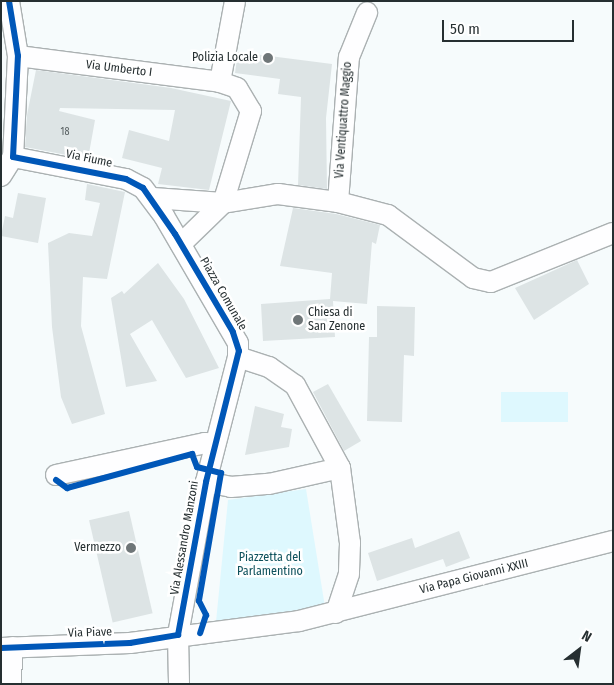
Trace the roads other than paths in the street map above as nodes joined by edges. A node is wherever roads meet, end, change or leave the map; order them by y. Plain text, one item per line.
1 (9, 1) edge
2 (235, 1) edge
3 (367, 13) dead end
4 (18, 56) junction
5 (220, 82) junction
6 (13, 157) junction
7 (1, 176) edge
8 (153, 198) junction
9 (338, 202) junction
10 (223, 203) junction
11 (613, 233) edge
12 (181, 244) junction
13 (238, 357) junction
14 (215, 444) junction
15 (340, 468) junction
16 (56, 475) dead end
17 (206, 482) junction
18 (613, 541) edge
19 (336, 613) junction
20 (178, 636) junction
21 (7, 647) edge
22 (11, 684) edge
23 (179, 684) edge

1 - 4 street
2 - 5 street
3 - 9 street, Via Ventiquattro Maggio
4 - 5 street, Via Umberto I
4 - 6 street
5 - 10 street
6 - 7 street
6 - 8 street, Via Fiume
8 - 10 street
8 - 12 street, Piazza Comunale
9 - 10 street
9 - 11 street
10 - 12 street
12 - 13 street, Piazza Comunale
13 - 14 street, Via Alessandro Manzoni
13 - 15 street
14 - 16 street
14 - 17 street, Via Alessandro Manzoni
15 - 17 street
15 - 19 street
17 - 20 street, Via Alessandro Manzoni
18 - 19 street, Via Papa Giovanni XXIII
19 - 20 street, Via Piave
20 - 21 street, Via Piave
20 - 23 street, Via Alessandro Manzoni
21 - 22 street

